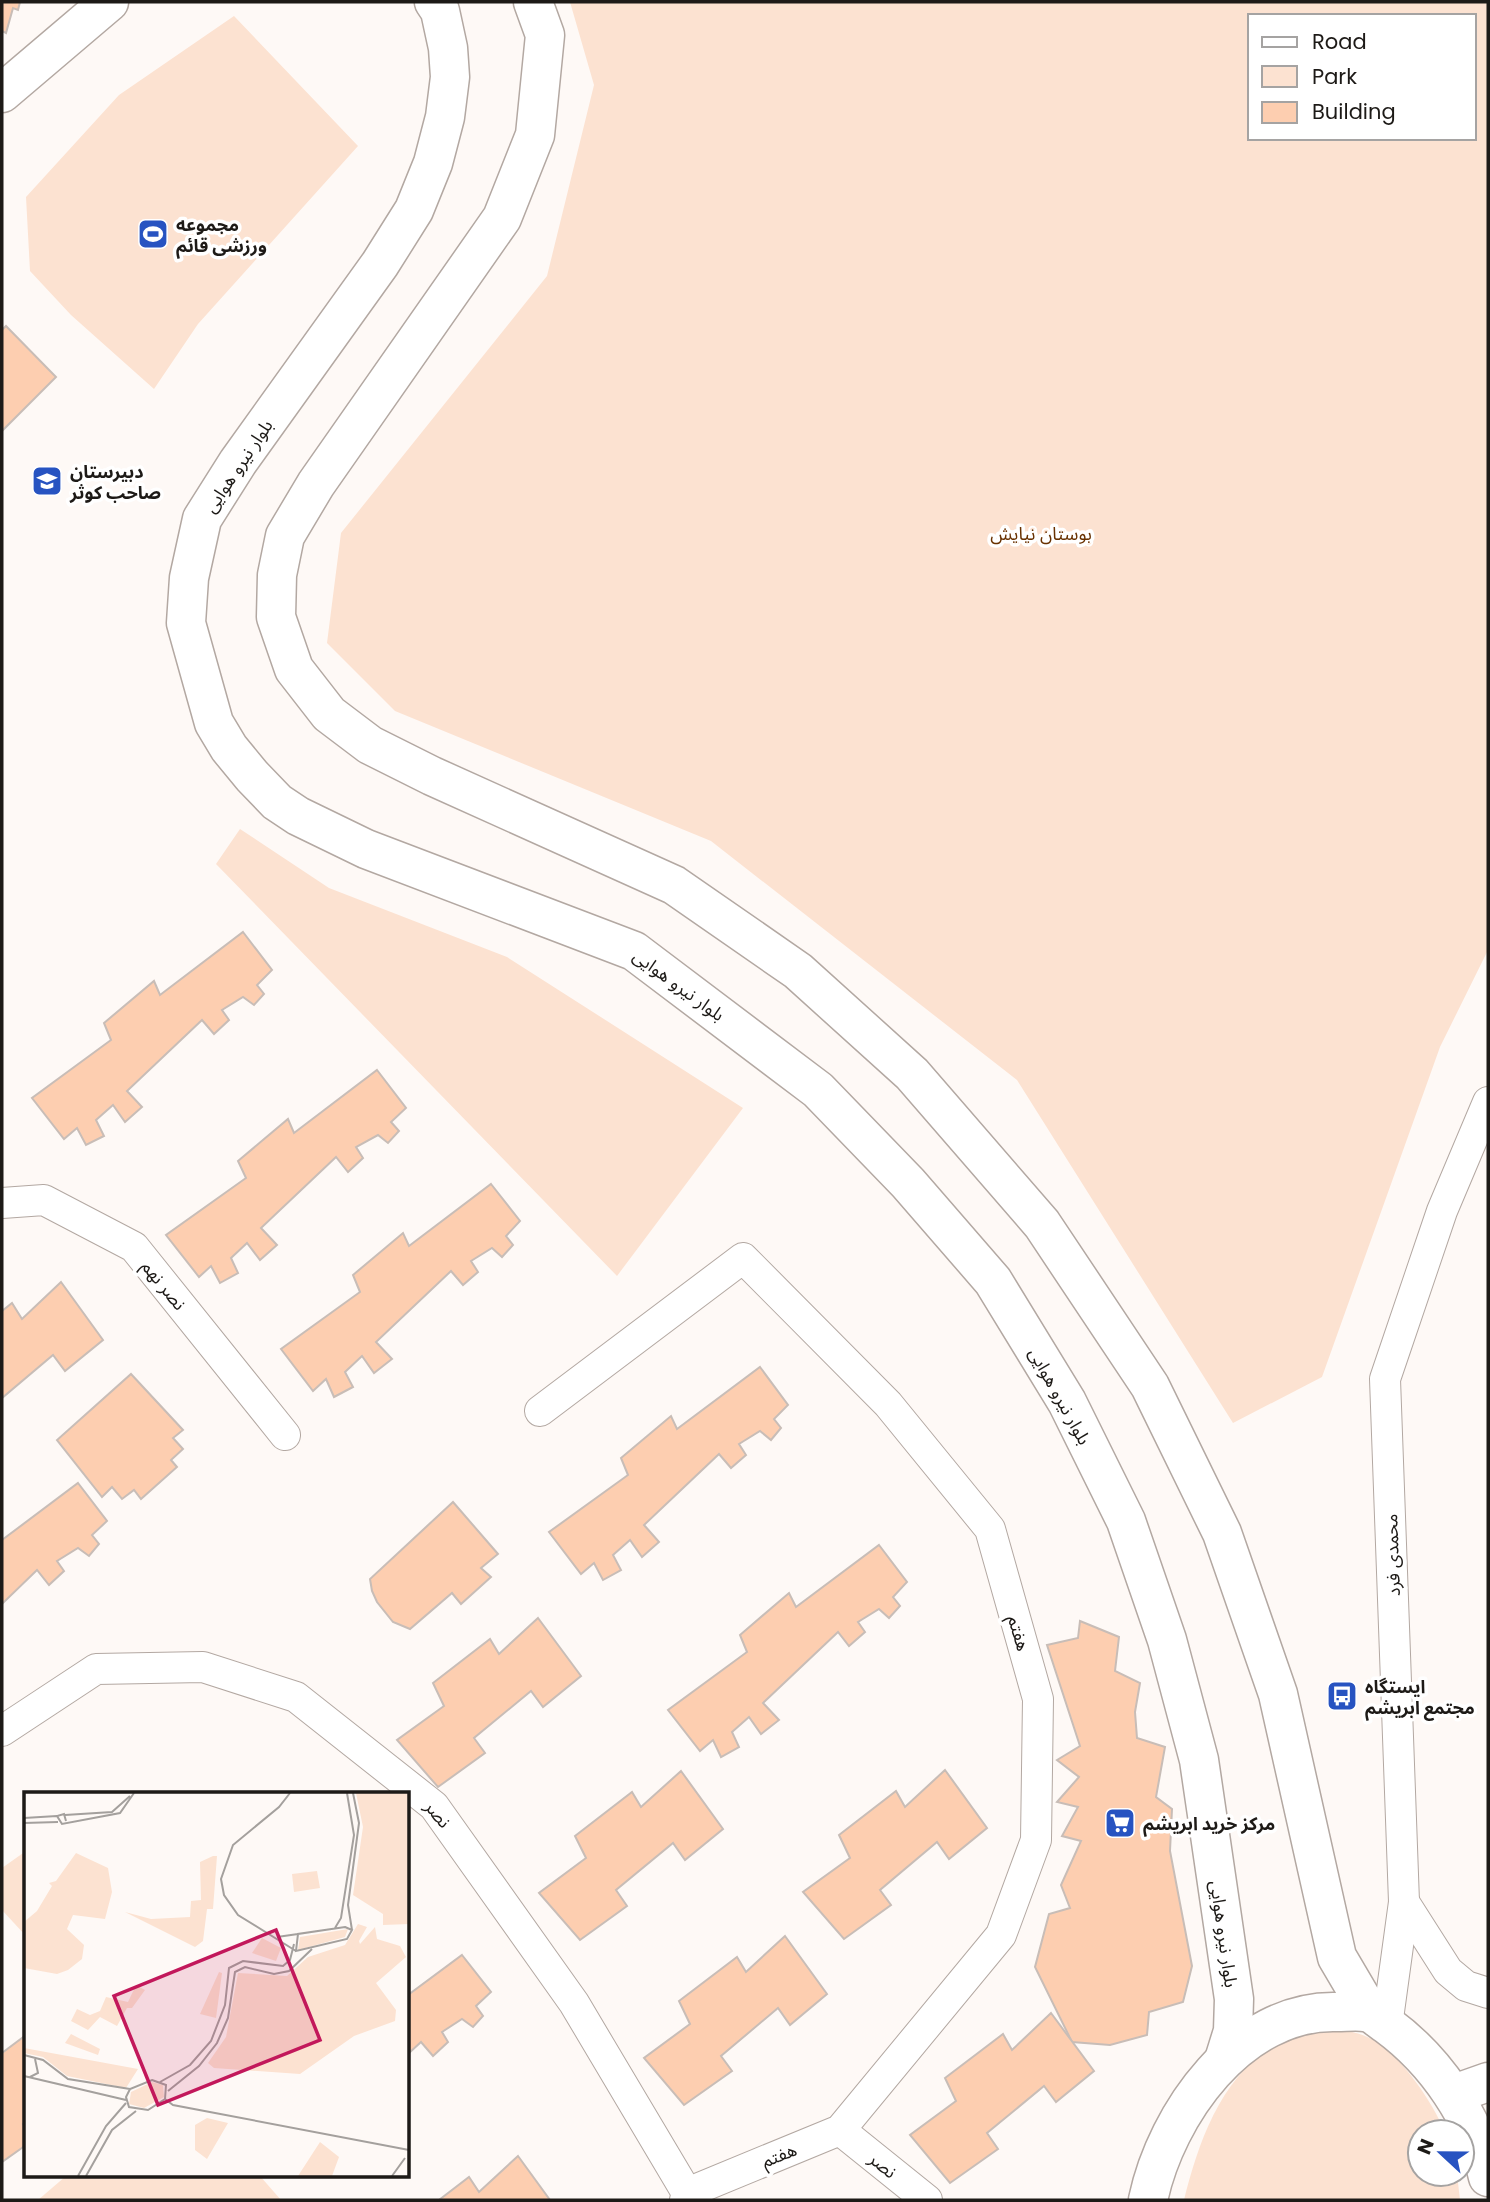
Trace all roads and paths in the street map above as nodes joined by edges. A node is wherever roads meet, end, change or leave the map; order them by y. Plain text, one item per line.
1 (434, 2) edge
2 (533, 2) edge
3 (98, 6) edge
4 (2, 93) edge
5 (1488, 1102) edge
6 (2, 1203) edge
7 (540, 1411) dead end
8 (285, 1435) dead end
9 (2, 1731) edge
10 (1404, 1902) junction
11 (1488, 1993) edge
12 (1379, 2019) junction
13 (1224, 2060) junction
14 (1471, 2088) edge
15 (840, 2130) junction
16 (1488, 2177) edge
17 (686, 2197) edge
18 (927, 2200) edge
19 (1149, 2200) edge

1 - 13 main road, بلوار نیرو هوایی
2 - 12 main road
3 - 4 main road
5 - 10 street, محمدی فرد
6 - 8 street, نصر نهم
7 - 15 street, هفتم
9 - 17 street, نصر
10 - 11 street
10 - 12 street, محمدی فرد
12 - 13 main road
12 - 14 main road
13 - 19 main road
14 - 16 main road
15 - 17 street, هفتم
15 - 18 street, نصر

